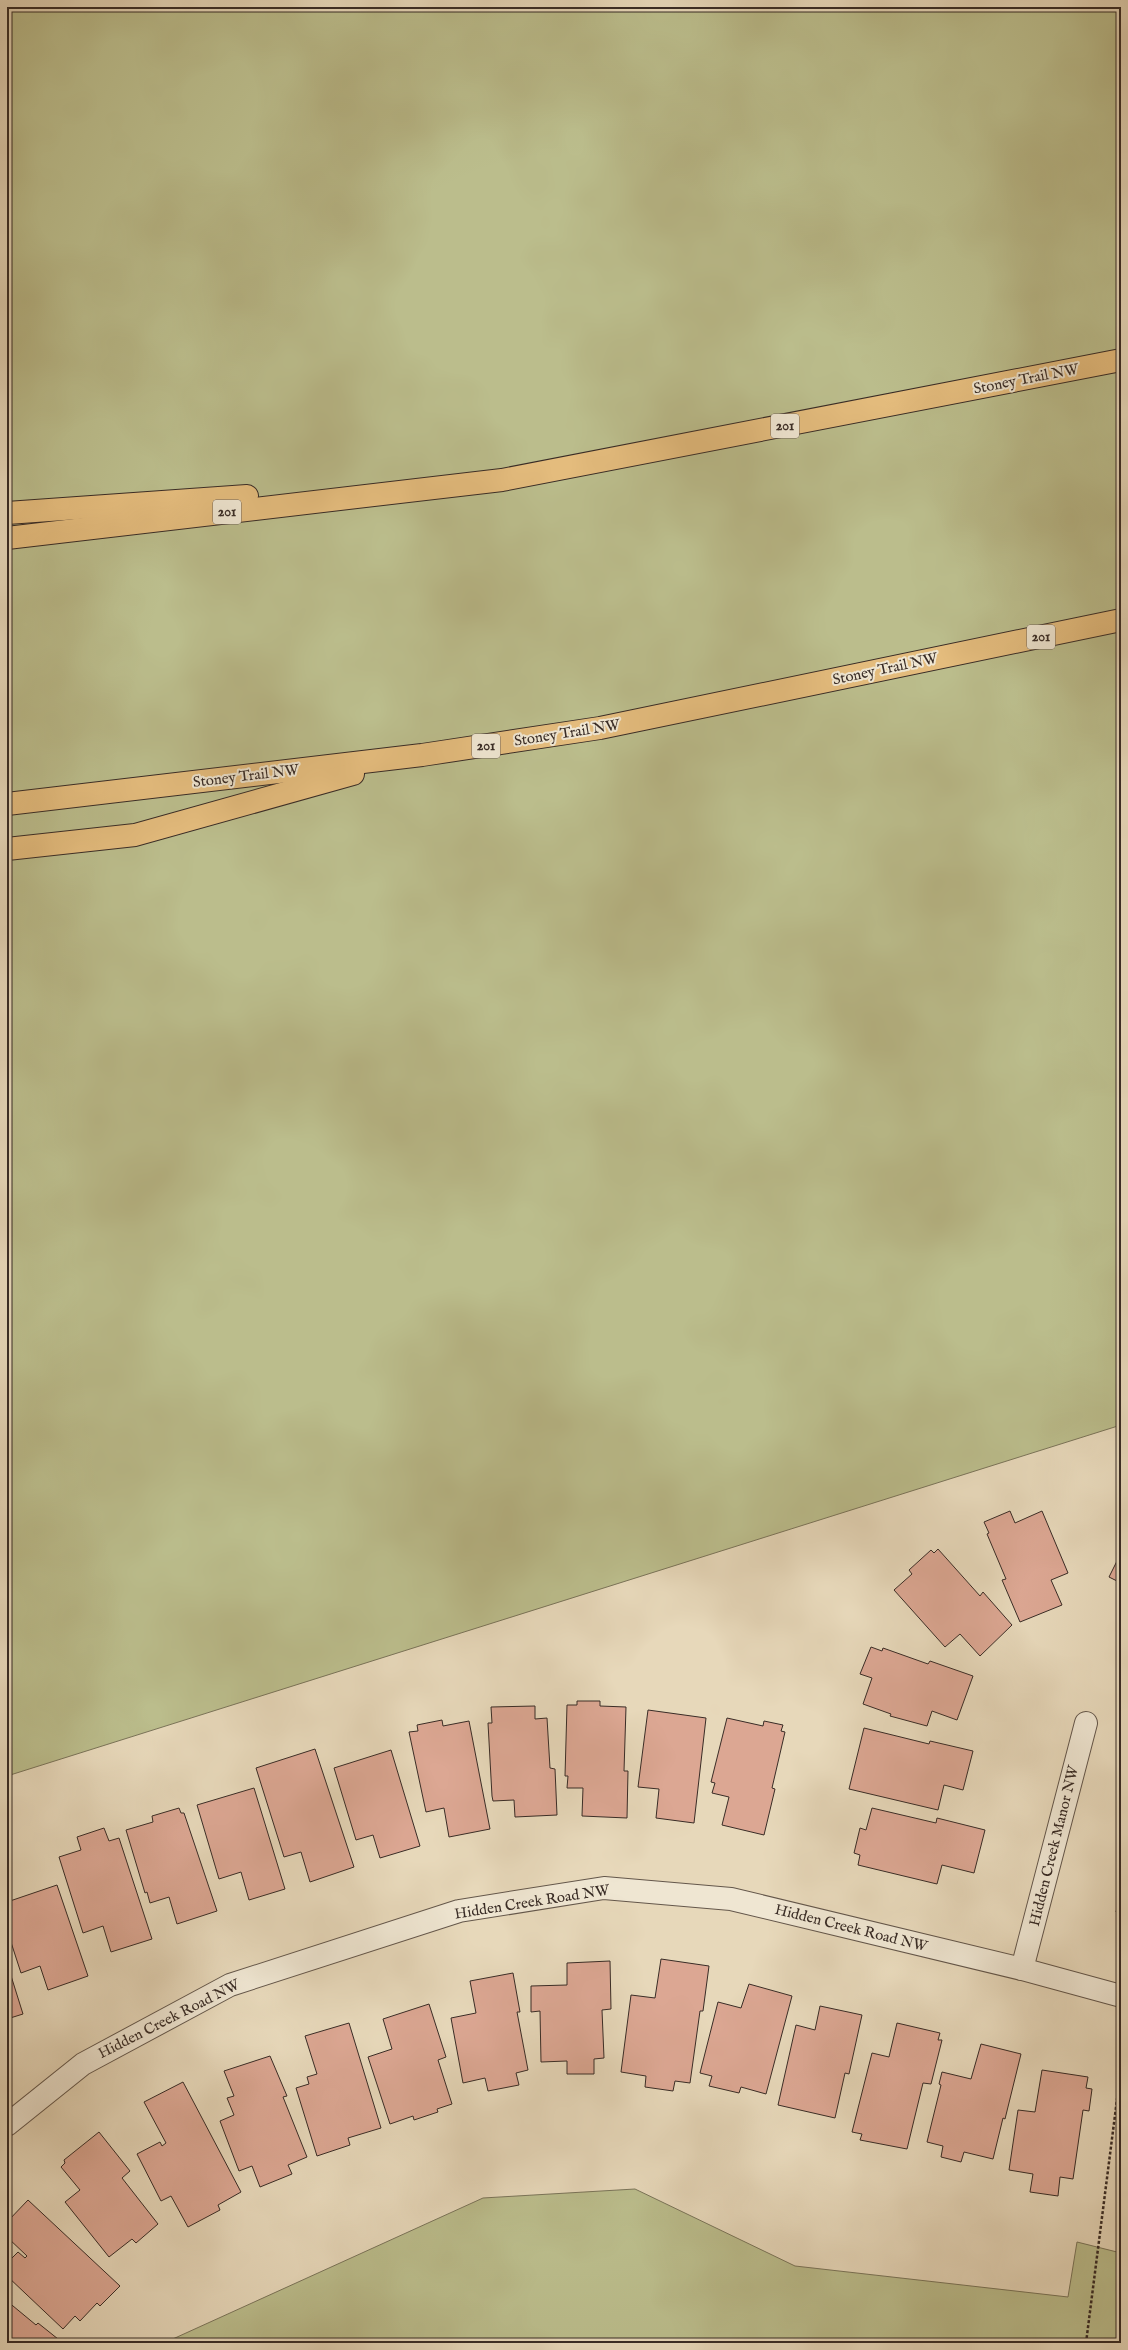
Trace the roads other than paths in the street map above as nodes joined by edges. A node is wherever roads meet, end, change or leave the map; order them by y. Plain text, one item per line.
1 (1121, 360) edge
2 (448, 486) junction
3 (7, 513) edge
4 (7, 538) edge
5 (1121, 620) edge
6 (422, 755) junction
7 (7, 804) edge
8 (7, 849) edge
9 (1086, 1723) dead end
10 (1022, 1969) junction
11 (1121, 1996) edge
12 (7, 2125) edge

1 - 2 highway, Stoney Trail NW / 201
2 - 3 highway
2 - 4 highway, Stoney Trail NW / 201
5 - 6 highway, Stoney Trail NW / 201
6 - 7 highway, Stoney Trail NW / 201
6 - 8 highway
9 - 10 street, Hidden Creek Manor NW
10 - 11 street, Hidden Creek Road NW
10 - 12 street, Hidden Creek Road NW

